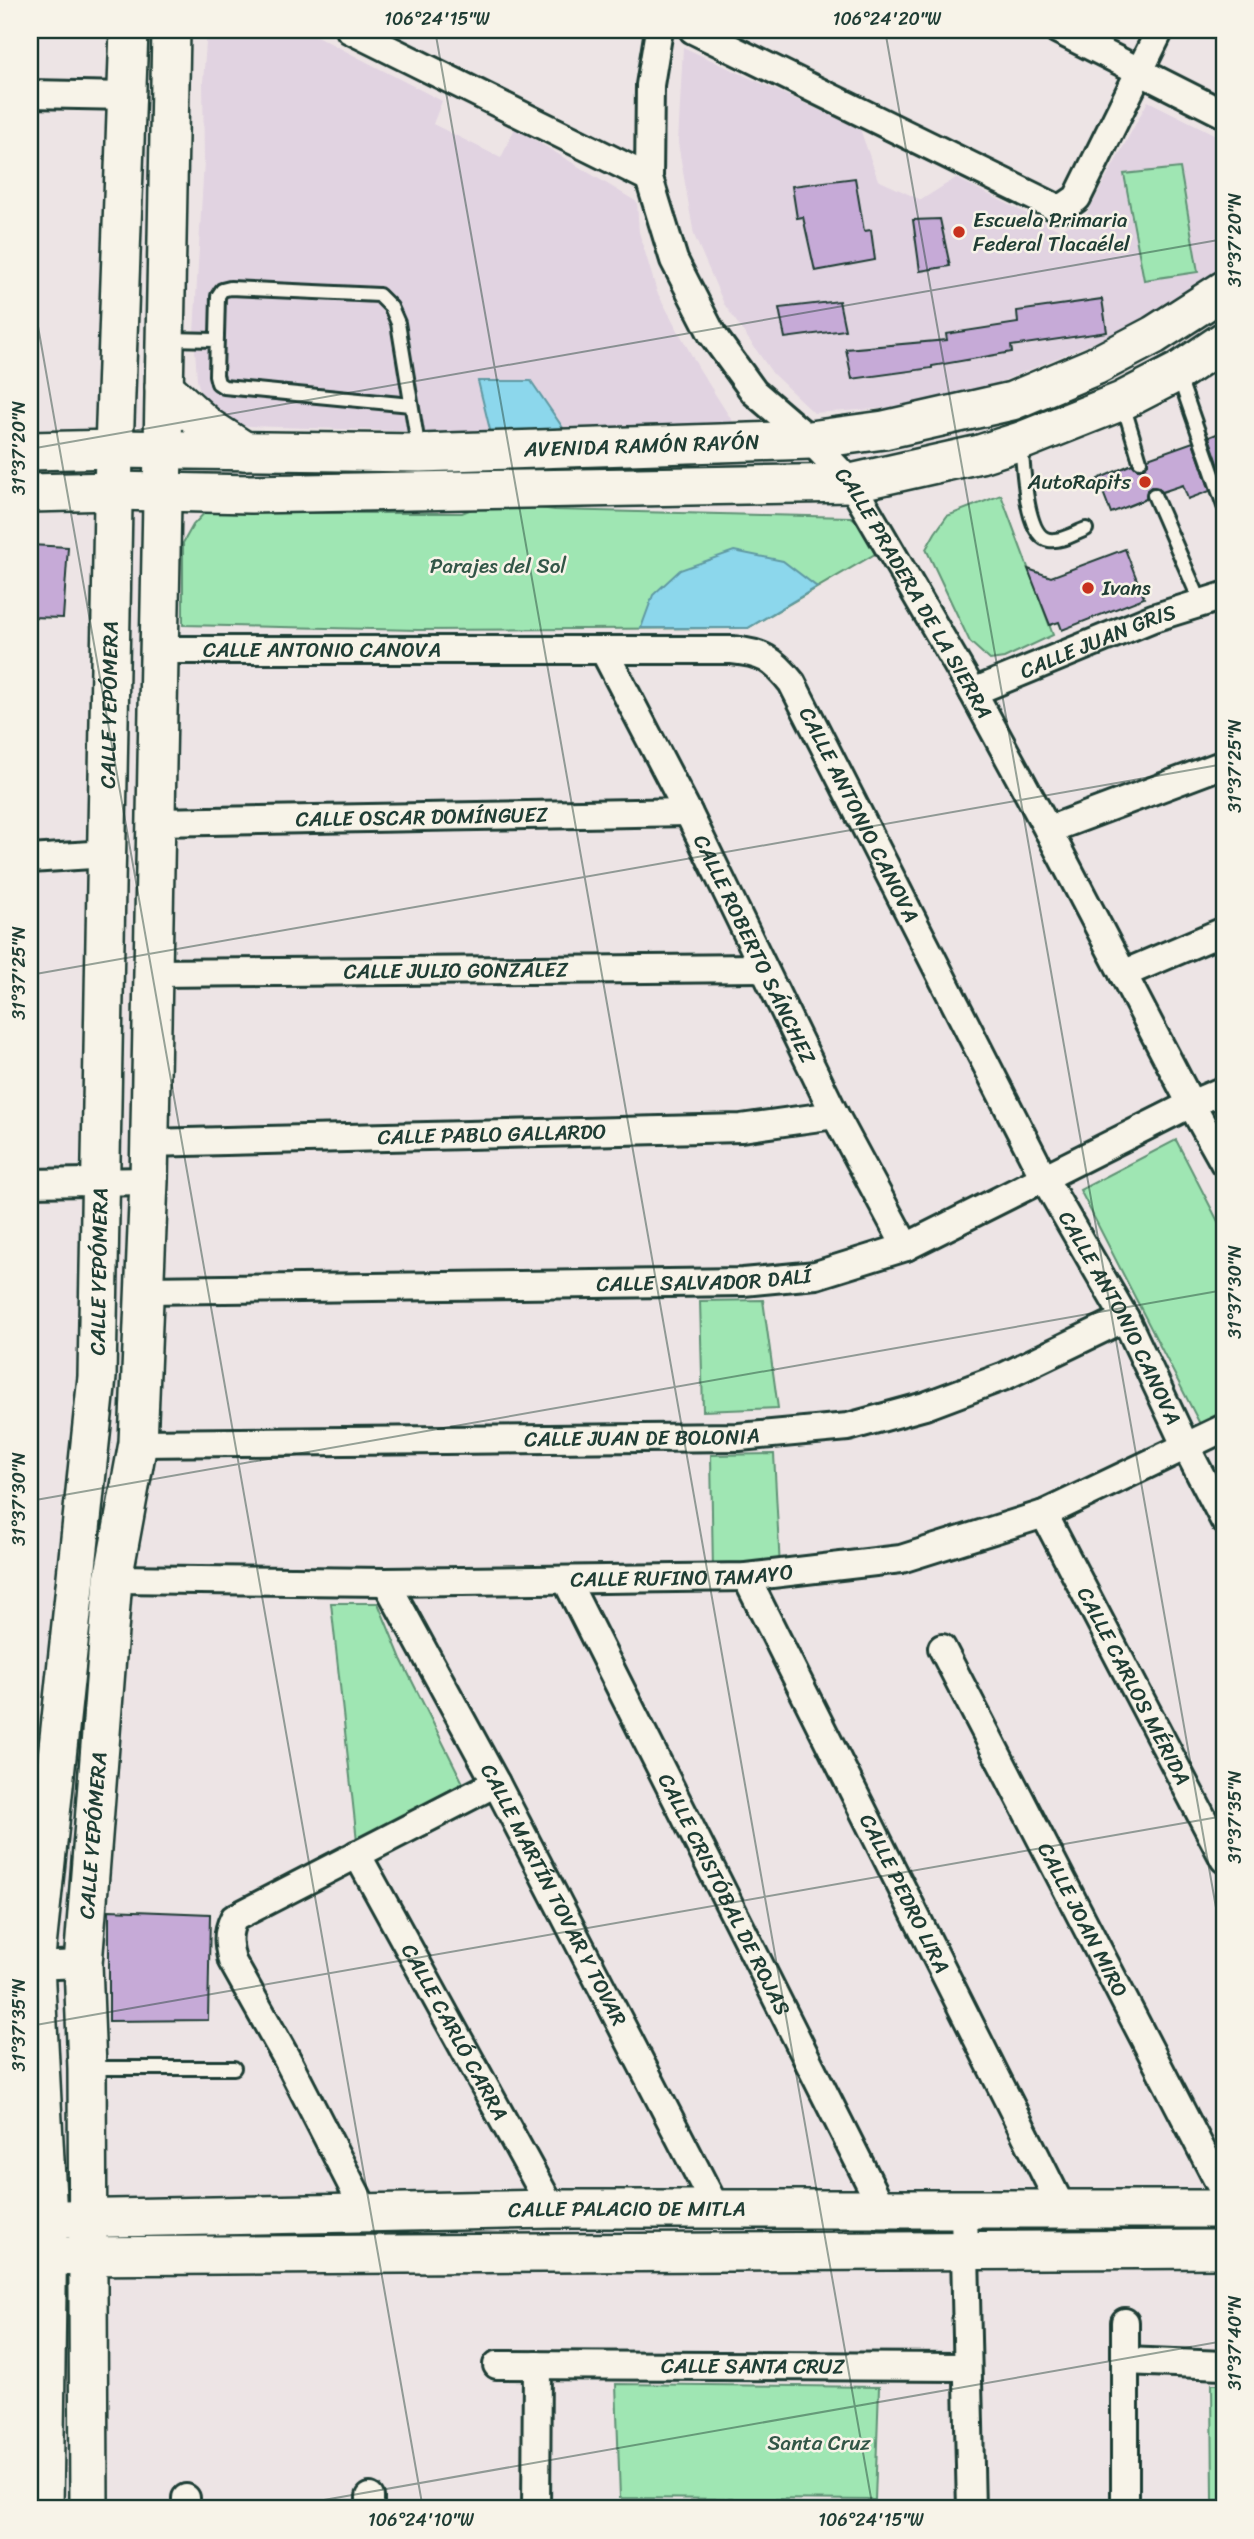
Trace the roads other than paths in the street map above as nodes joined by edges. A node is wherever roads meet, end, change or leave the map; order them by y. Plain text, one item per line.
1 (129, 30) edge
2 (171, 30) edge
3 (350, 30) edge
4 (659, 30) edge
5 (693, 30) edge
6 (1058, 30) edge
7 (1160, 30) edge
8 (1139, 71) junction
9 (30, 94) edge
10 (127, 96) junction
11 (1224, 114) edge
12 (649, 178) junction
13 (1224, 290) edge
14 (165, 339) junction
15 (216, 340) junction
16 (1224, 341) edge
17 (1178, 372) junction
18 (164, 387) junction
19 (1122, 401) junction
20 (411, 405) junction
21 (810, 440) junction
22 (1021, 441) junction
23 (114, 449) junction
24 (163, 450) junction
25 (30, 451) edge
26 (245, 451) junction
27 (419, 453) junction
28 (1140, 461) dead end
29 (851, 483) junction
30 (114, 492) junction
31 (163, 493) junction
32 (30, 494) edge
33 (222, 494) junction
34 (1154, 495) dead end
35 (1224, 506) edge
36 (1086, 529) dead end
37 (162, 564) junction
38 (1212, 600) edge
39 (158, 650) junction
40 (604, 651) junction
41 (973, 692) junction
42 (1224, 764) edge
43 (688, 811) junction
44 (156, 822) junction
45 (1048, 830) junction
46 (107, 854) junction
47 (30, 859) edge
48 (1224, 931) edge
49 (763, 968) junction
50 (152, 973) junction
51 (1123, 974) junction
52 (1224, 1090) edge
53 (1191, 1104) junction
54 (835, 1115) junction
55 (149, 1143) junction
56 (1224, 1163) edge
57 (1044, 1178) junction
58 (149, 1181) junction
59 (102, 1183) junction
60 (30, 1184) edge
61 (906, 1247) junction
62 (144, 1290) junction
63 (1125, 1318) junction
64 (1224, 1428) edge
65 (138, 1443) junction
66 (1186, 1447) junction
67 (1044, 1514) junction
68 (1224, 1520) edge
69 (746, 1577) junction
70 (113, 1579) junction
71 (566, 1580) junction
72 (386, 1583) junction
73 (942, 1648) dead end
74 (496, 1783) junction
75 (357, 1854) junction
76 (1224, 1859) edge
77 (83, 1964) junction
78 (32, 1966) edge
79 (86, 2068) junction
80 (234, 2068) dead end
81 (1224, 2193) edge
82 (552, 2209) junction
83 (717, 2210) junction
84 (883, 2210) junction
85 (964, 2210) junction
86 (1063, 2210) junction
87 (1224, 2210) edge
88 (366, 2213) junction
89 (39, 2218) edge
90 (87, 2220) junction
91 (1224, 2249) edge
92 (964, 2250) junction
93 (39, 2256) edge
94 (87, 2256) junction
95 (1125, 2322) dead end
96 (38, 2344) edge
97 (1125, 2361) junction
98 (496, 2365) dead end
99 (537, 2365) junction
100 (1224, 2365) edge
101 (967, 2367) junction
102 (38, 2415) edge
103 (44, 2509) edge
104 (89, 2509) edge
105 (536, 2509) edge
106 (971, 2509) edge
107 (1125, 2509) edge

1 - 10 main road, CALLE YEPÓMERA
2 - 14 main road, CALLE YEPÓMERA
3 - 12 street
4 - 12 street, CALLE PRADERA DE LA SIERRA
5 - 8 street
6 - 8 street
7 - 8 street
8 - 11 street
9 - 10 street
10 - 23 main road, CALLE YEPÓMERA
12 - 21 street, CALLE PRADERA DE LA SIERRA
13 - 21 main road, AVENIDA RAMÓN RAYÓN
14 - 15 lane
14 - 18 main road, CALLE YEPÓMERA
15 - 20 lane
15 - 20 lane
16 - 17 main road, AVENIDA RAMÓN RAYÓN
17 - 19 main road, AVENIDA RAMÓN RAYÓN
17 - 35 lane
18 - 24 main road, CALLE YEPÓMERA
18 - 26 main road
19 - 22 main road, AVENIDA RAMÓN RAYÓN
19 - 28 lane
20 - 27 lane
21 - 27 main road, AVENIDA RAMÓN RAYÓN
21 - 29 street, CALLE PRADERA DE LA SIERRA
22 - 29 main road, AVENIDA RAMÓN RAYÓN
22 - 36 lane
23 - 24 main road, AVENIDA RAMÓN RAYÓN
23 - 25 main road, AVENIDA RAMÓN RAYÓN
23 - 30 main road, CALLE YEPÓMERA
24 - 26 main road, AVENIDA RAMÓN RAYÓN
24 - 31 main road, CALLE YEPÓMERA
26 - 27 main road, AVENIDA RAMÓN RAYÓN
29 - 33 main road, AVENIDA RAMÓN RAYÓN
29 - 41 street, CALLE PRADERA DE LA SIERRA
30 - 31 main road, AVENIDA RAMÓN RAYÓN
30 - 32 main road, AVENIDA RAMÓN RAYÓN
30 - 46 main road, CALLE YEPÓMERA
31 - 33 main road, AVENIDA RAMÓN RAYÓN
31 - 37 main road, CALLE YEPÓMERA
33 - 37 main road
34 - 38 lane
37 - 39 main road, CALLE YEPÓMERA
38 - 41 street, CALLE JUAN GRIS
39 - 40 street, CALLE ANTONIO CANOVA
39 - 44 main road, CALLE YEPÓMERA
40 - 43 street, CALLE ROBERTO SÁNCHEZ
40 - 57 street, CALLE ANTONIO CANOVA
41 - 45 street, CALLE PRADERA DE LA SIERRA
42 - 45 street
43 - 44 street, CALLE OSCAR DOMÍNGUEZ
43 - 49 street, CALLE ROBERTO SÁNCHEZ
44 - 50 main road, CALLE YEPÓMERA
45 - 51 street, CALLE PRADERA DE LA SIERRA
46 - 47 street
46 - 59 main road, CALLE YEPÓMERA
48 - 51 street
49 - 50 street, CALLE JULIO GONZÁLEZ
49 - 54 street, CALLE ROBERTO SÁNCHEZ
50 - 55 main road, CALLE YEPÓMERA
51 - 53 street, CALLE PRADERA DE LA SIERRA
52 - 53 street, CALLE SALVADOR DALÍ
53 - 56 street, CALLE PRADERA DE LA SIERRA
53 - 57 street, CALLE SALVADOR DALÍ
54 - 55 street, CALLE PABLO GALLARDO
54 - 61 street, CALLE ROBERTO SÁNCHEZ
55 - 58 main road, CALLE YEPÓMERA
57 - 61 street, CALLE SALVADOR DALÍ
57 - 63 street, CALLE ANTONIO CANOVA
58 - 59 street
58 - 62 main road, CALLE YEPÓMERA
59 - 60 street
59 - 78 main road, CALLE YEPÓMERA
61 - 62 street, CALLE SALVADOR DALÍ
62 - 65 main road, CALLE YEPÓMERA
63 - 65 street, CALLE JUAN DE BOLONIA
63 - 66 street, CALLE ANTONIO CANOVA
64 - 66 street, CALLE RUFINO TAMAYO
65 - 70 main road, CALLE YEPÓMERA
66 - 67 street, CALLE RUFINO TAMAYO
66 - 68 street, CALLE ANTONIO CANOVA
67 - 69 street, CALLE RUFINO TAMAYO
67 - 76 street, CALLE CARLOS MÉRIDA
69 - 71 street, CALLE RUFINO TAMAYO
69 - 86 street, CALLE PEDRO LIRA
70 - 72 street, CALLE RUFINO TAMAYO
70 - 77 main road, CALLE YEPÓMERA
71 - 72 street, CALLE RUFINO TAMAYO
71 - 84 street, CALLE CRISTÓBAL DE ROJAS
72 - 74 street, CALLE MARTÍN TOVAR Y TOVAR
73 - 81 street, CALLE JOAN MIRO
74 - 75 street
74 - 83 street, CALLE MARTÍN TOVAR Y TOVAR
75 - 82 street, CALLE CARLÓ CARRA
75 - 88 street
77 - 78 street
77 - 79 main road, CALLE YEPÓMERA
78 - 89 main road, CALLE YEPÓMERA
79 - 80 lane
79 - 90 main road, CALLE YEPÓMERA
82 - 83 main road, CALLE PALACIO DE MITLA
82 - 88 main road, CALLE PALACIO DE MITLA
83 - 84 main road, CALLE PALACIO DE MITLA
84 - 85 main road, CALLE PALACIO DE MITLA
85 - 86 main road, CALLE PALACIO DE MITLA
85 - 92 street
86 - 87 main road, CALLE PALACIO DE MITLA
88 - 90 main road, CALLE PALACIO DE MITLA
89 - 90 main road, CALLE PALACIO DE MITLA
89 - 93 main road, CALLE YEPÓMERA
90 - 94 main road, CALLE YEPÓMERA
91 - 92 main road, CALLE PALACIO DE MITLA
92 - 94 main road, CALLE PALACIO DE MITLA
92 - 101 street
93 - 94 main road, CALLE PALACIO DE MITLA
93 - 96 main road, CALLE YEPÓMERA
94 - 104 main road, CALLE YEPÓMERA
95 - 97 street
96 - 102 main road, CALLE YEPÓMERA
97 - 100 street
97 - 107 street
98 - 99 street, CALLE SANTA CRUZ
99 - 101 street, CALLE SANTA CRUZ
99 - 105 street
101 - 106 street
102 - 103 main road, CALLE YEPÓMERA

